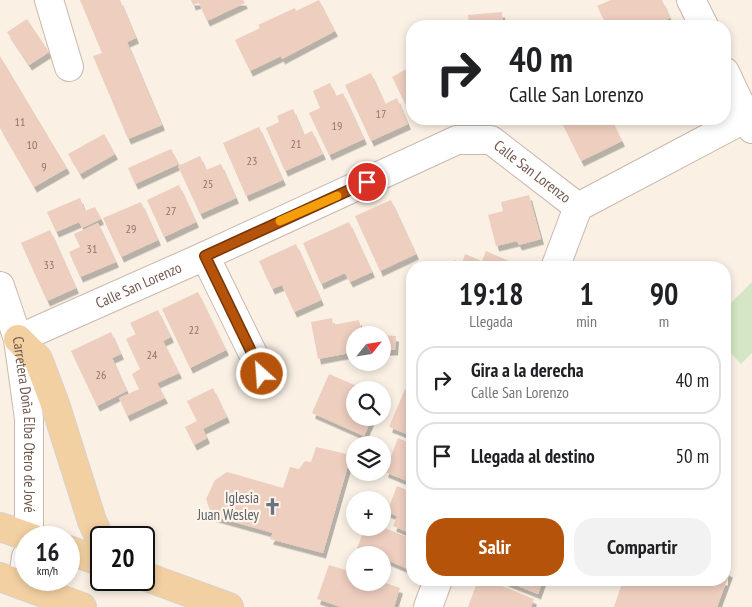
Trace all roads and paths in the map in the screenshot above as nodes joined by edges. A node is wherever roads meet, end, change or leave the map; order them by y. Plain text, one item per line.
1 (49, 0) edge
2 (691, 0) edge
3 (701, 20) edge
4 (69, 67) dead end
5 (731, 85) edge
6 (749, 124) edge
7 (578, 207) junction
8 (205, 256) junction
9 (558, 261) edge
10 (0, 286) edge
11 (18, 339) junction
12 (262, 374) dead end
13 (29, 526) edge
14 (95, 526) edge
15 (0, 527) edge
16 (15, 535) edge
17 (155, 580) edge
18 (11, 581) edge
19 (436, 586) edge
20 (82, 607) edge
21 (229, 607) edge
22 (428, 607) edge

1 - 4 street
2 - 3 street
5 - 6 street
6 - 7 street
7 - 8 street, Calle San Lorenzo
7 - 9 street
8 - 11 street, Calle San Lorenzo
8 - 12 street
10 - 11 street, Carretera Doña Elba Otero de Jové
11 - 13 street, Carretera Doña Elba Otero de Jové
11 - 14 main road
15 - 16 main road
17 - 21 main road
18 - 20 main road
19 - 22 street

